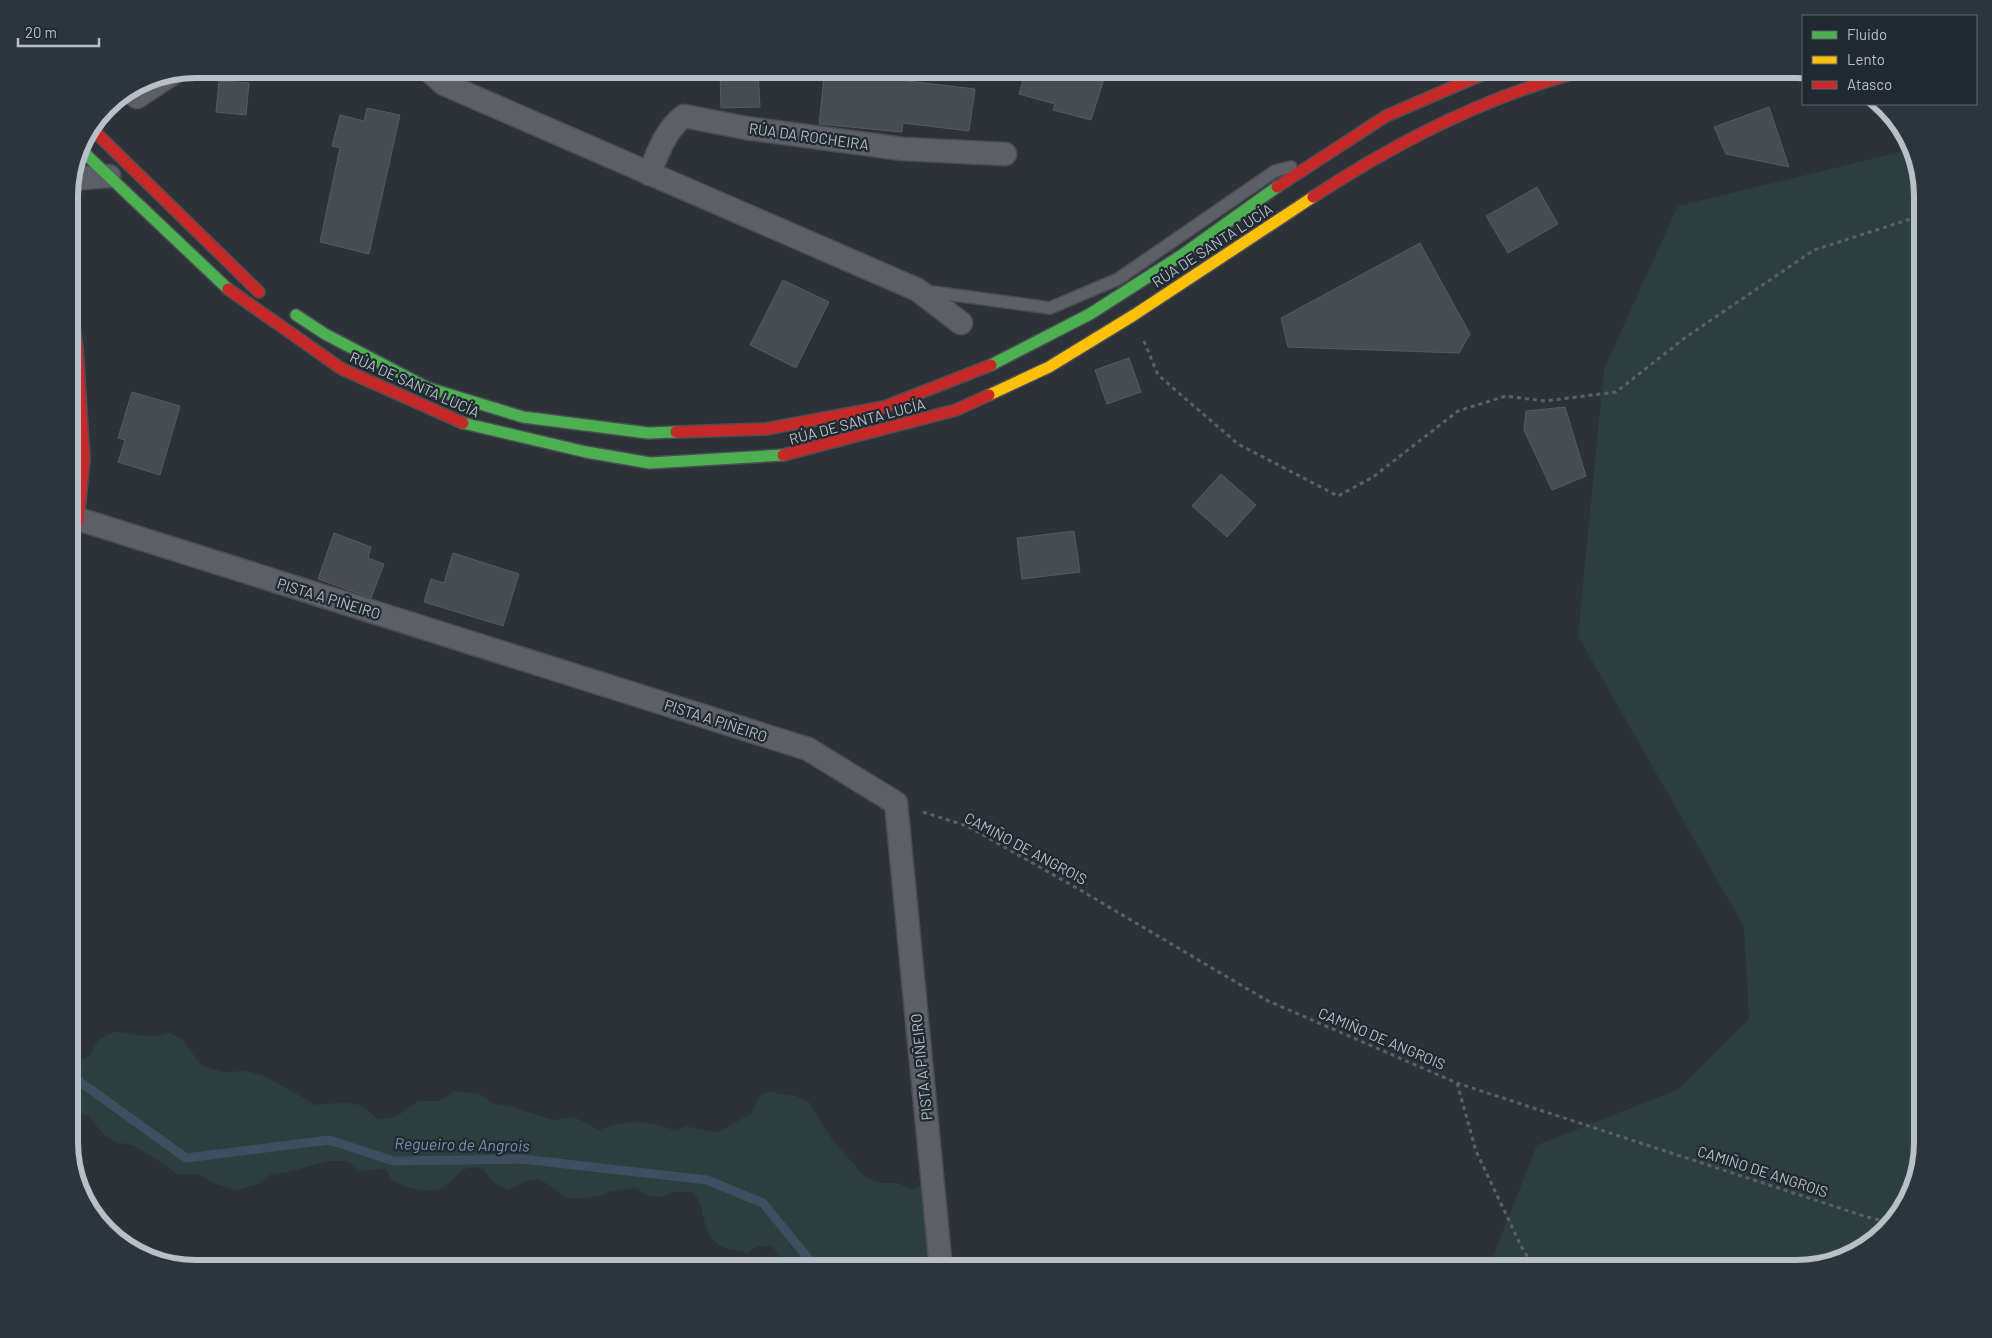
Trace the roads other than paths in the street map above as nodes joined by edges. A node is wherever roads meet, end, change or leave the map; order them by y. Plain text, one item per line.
1 (437, 78) edge
2 (1474, 78) edge
3 (1557, 78) edge
4 (153, 86) edge
5 (137, 97) dead end
6 (96, 133) edge
7 (86, 154) edge
8 (1004, 154) dead end
9 (1319, 160) junction
10 (649, 174) junction
11 (109, 176) junction
12 (79, 178) edge
13 (918, 290) junction
14 (270, 299) dead end
15 (286, 309) dead end
16 (961, 323) dead end
17 (78, 364) edge
18 (78, 492) edge
19 (78, 527) edge
20 (940, 1260) edge

1 - 10 street
2 - 9 main road, RÚA DE SANTA LUCÍA
3 - 11 main road, RÚA DE SANTA LUCÍA
4 - 5 street
6 - 14 main road
7 - 11 main road, RÚA DE SANTA LUCÍA
8 - 10 street, RÚA DA ROCHEIRA
9 - 13 lane
9 - 15 main road, RÚA DE SANTA LUCÍA
10 - 13 street
11 - 12 street
13 - 16 street
17 - 18 main road
19 - 20 street, PISTA A PIÑEIRO

